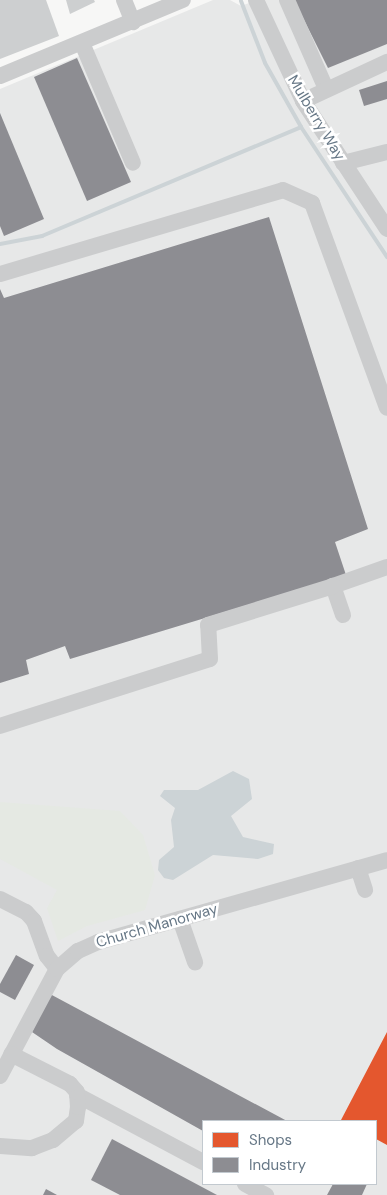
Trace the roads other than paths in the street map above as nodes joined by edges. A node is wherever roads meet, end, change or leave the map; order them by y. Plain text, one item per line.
1 (124, 0) edge
2 (183, 0) edge
3 (256, 0) edge
4 (287, 0) edge
5 (132, 22) junction
6 (82, 43) junction
7 (387, 62) edge
8 (0, 76) edge
9 (326, 89) junction
10 (302, 101) junction
11 (387, 152) edge
12 (133, 163) dead end
13 (343, 163) junction
14 (387, 229) edge
15 (0, 274) edge
16 (387, 408) edge
17 (387, 567) edge
18 (333, 586) junction
19 (343, 615) dead end
20 (0, 726) edge
21 (387, 860) edge
22 (358, 868) junction
23 (365, 890) dead end
24 (0, 899) edge
25 (180, 919) junction
26 (195, 962) dead end
27 (57, 969) junction
28 (9, 1048) edge
29 (0, 1076) edge
30 (77, 1095) junction
31 (0, 1146) edge
32 (202, 1161) edge
33 (247, 1185) edge
34 (266, 1195) edge

1 - 5 street
2 - 5 street
3 - 10 street, Mulberry Way
4 - 9 street
5 - 6 street
6 - 8 street
6 - 12 street
7 - 9 street
9 - 10 street
10 - 13 street, Mulberry Way
11 - 13 street
13 - 14 street, Mulberry Way
15 - 16 street
17 - 18 street
18 - 19 street
18 - 20 street
21 - 22 street, Church Manorway
22 - 23 street
22 - 25 street, Church Manorway
24 - 27 street
25 - 26 street
25 - 27 street, Church Manorway
27 - 28 street, Church Manorway
28 - 29 street, Church Manorway
28 - 30 street
30 - 31 street
30 - 32 street
33 - 34 street

